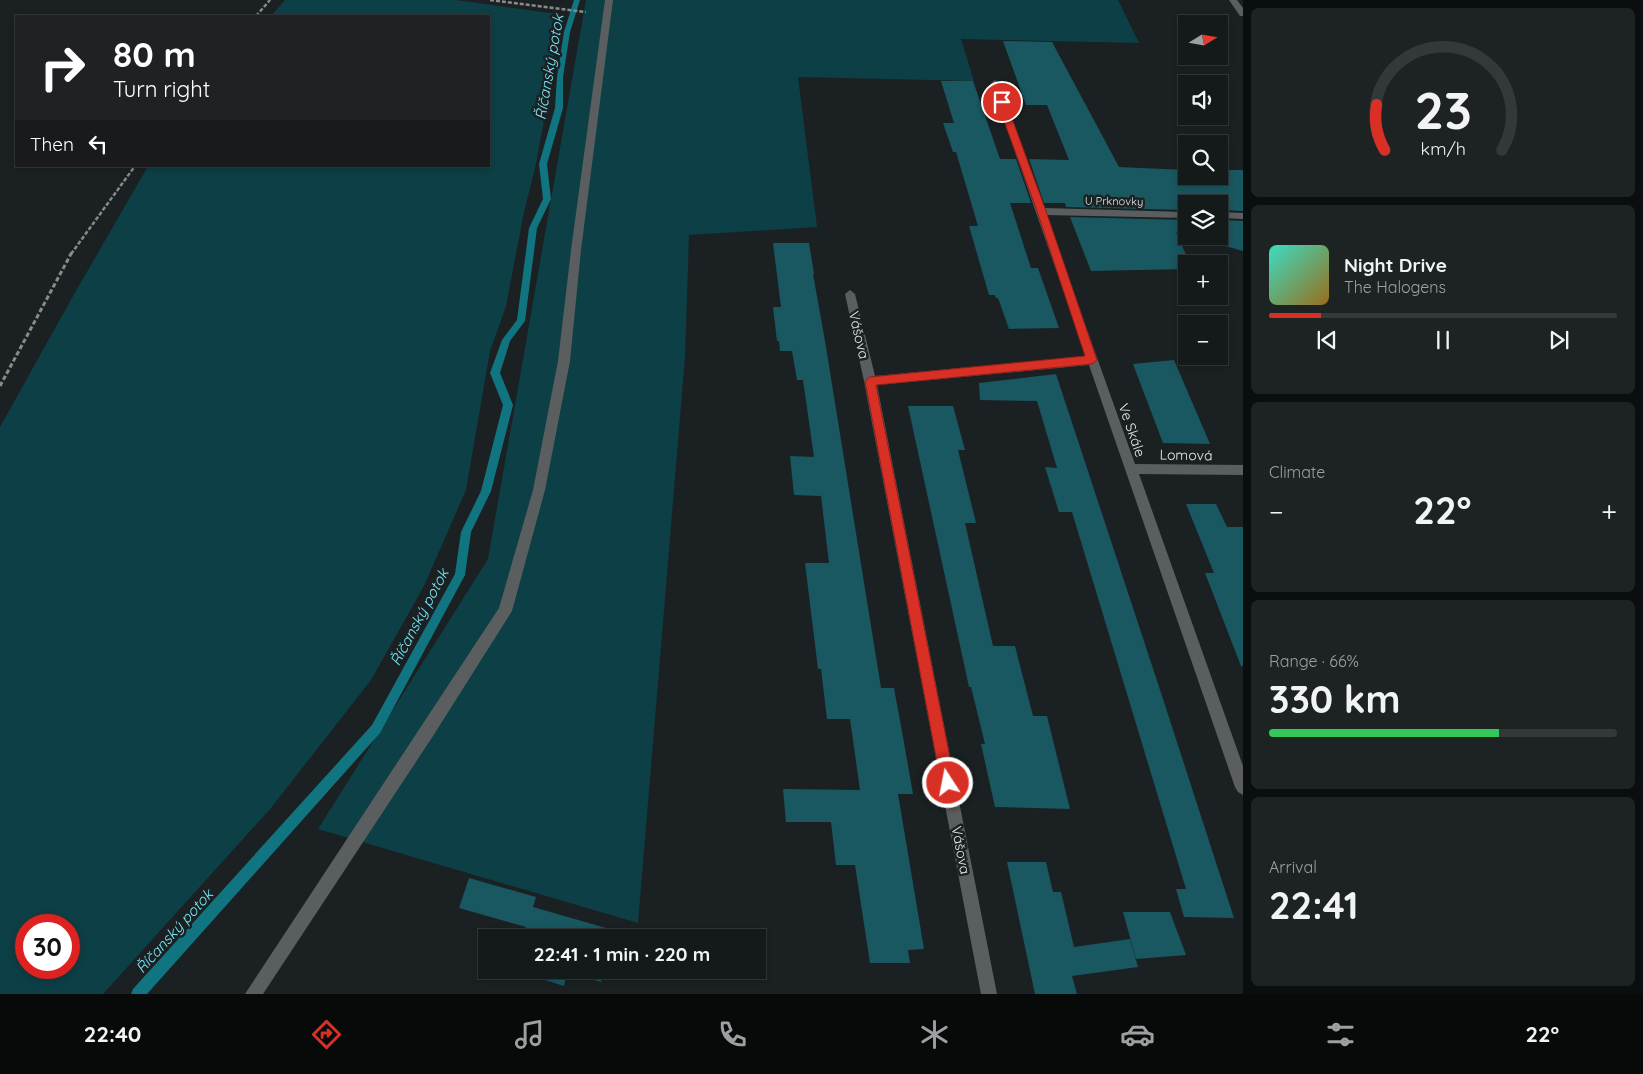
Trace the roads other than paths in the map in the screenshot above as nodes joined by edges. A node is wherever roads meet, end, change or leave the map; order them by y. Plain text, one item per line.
1 (609, 0) edge
2 (1233, 0) edge
3 (1243, 14) edge
4 (995, 84) dead end
5 (1041, 211) junction
6 (1178, 215) edge
7 (1228, 215) edge
8 (1243, 216) edge
9 (850, 294) dead end
10 (1092, 360) junction
11 (870, 381) junction
12 (1130, 469) junction
13 (1243, 470) edge
14 (1243, 786) edge
15 (253, 994) edge
16 (988, 994) edge

1 - 15 street
2 - 3 street
4 - 5 street, Ve Skále
5 - 6 street, U Prknovky
5 - 10 street, Ve Skále
7 - 8 street
9 - 11 street, Vášova
10 - 11 street
10 - 12 street, Ve Skále
11 - 16 street, Vášova
12 - 13 street, Lomová
12 - 14 street, Ve Skále

